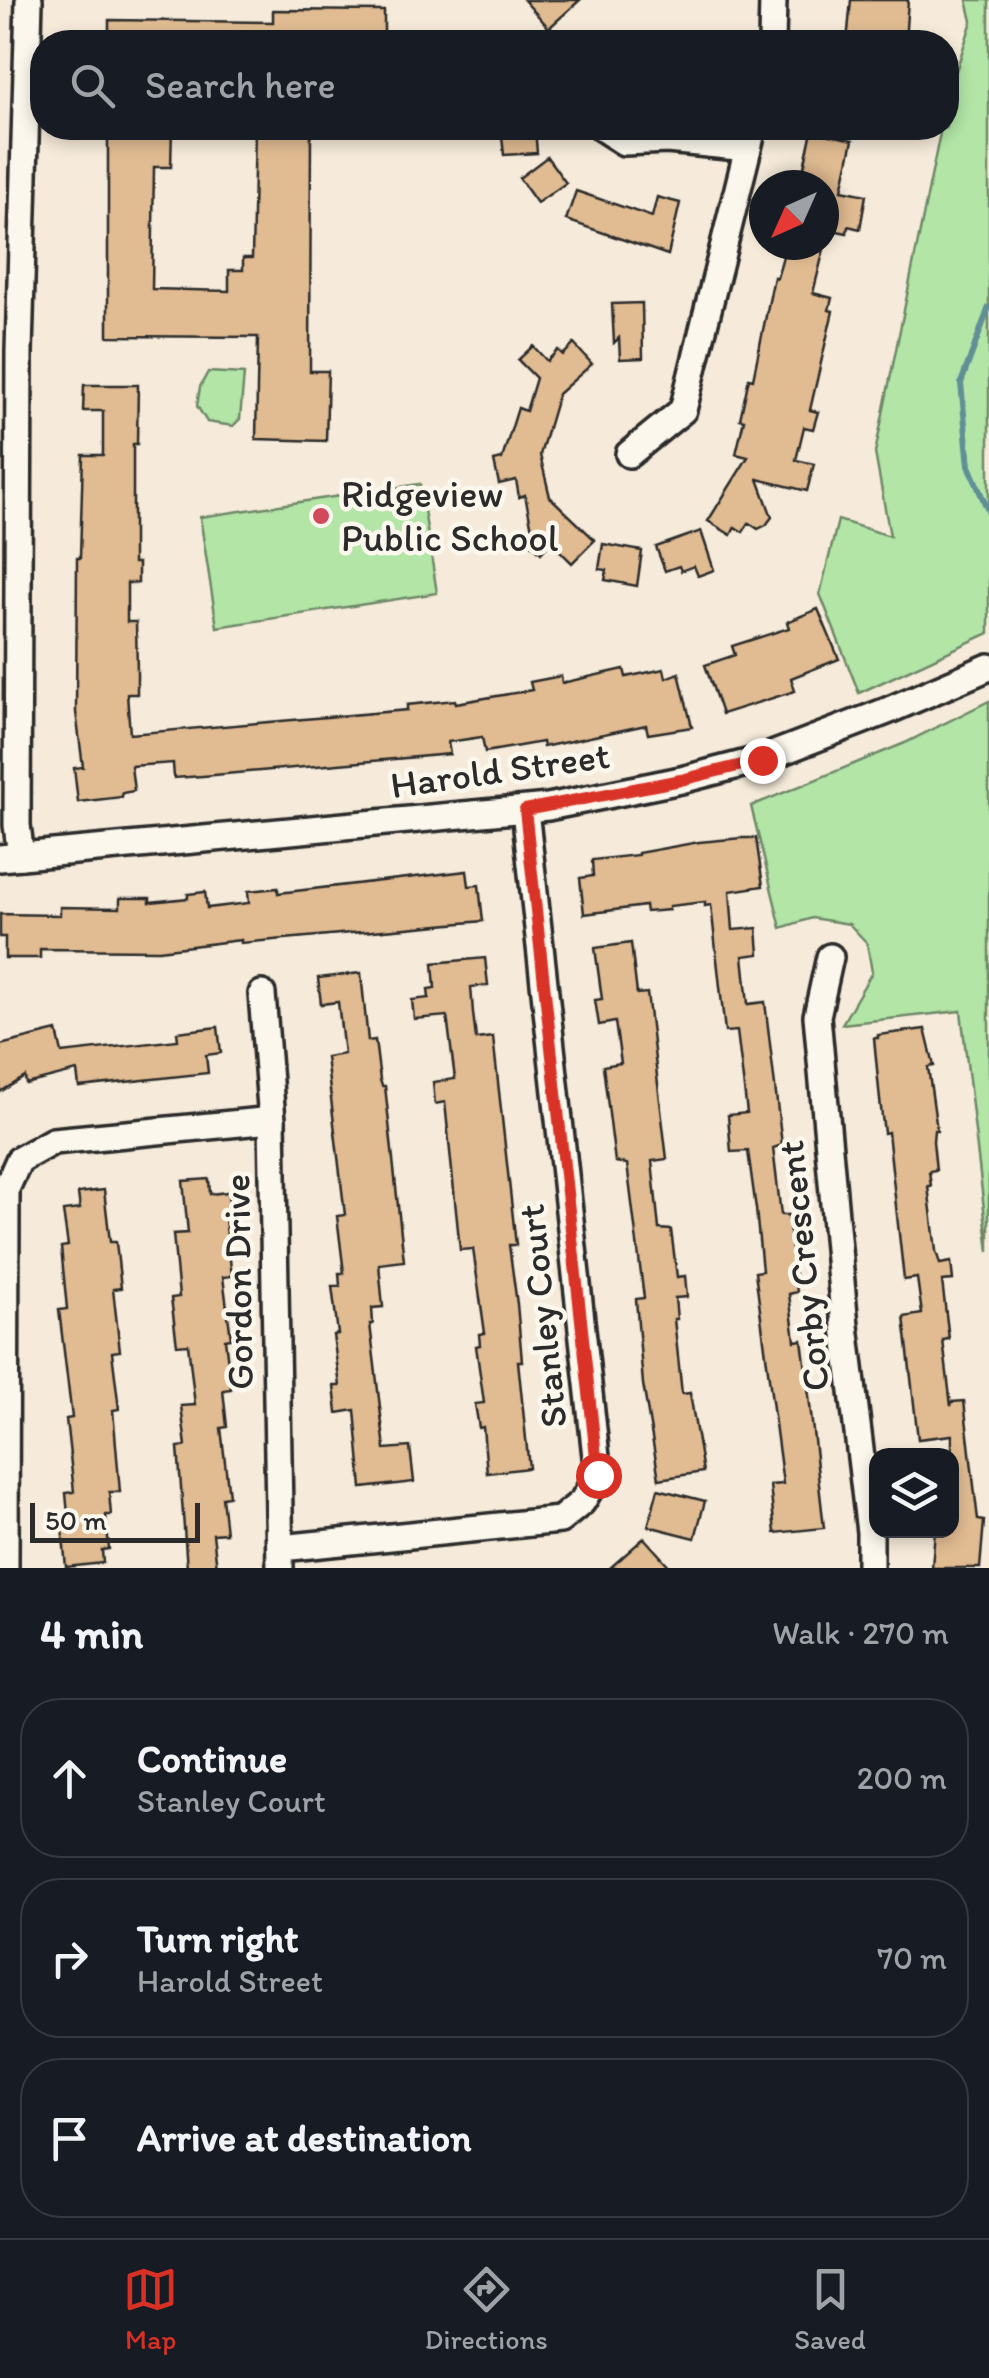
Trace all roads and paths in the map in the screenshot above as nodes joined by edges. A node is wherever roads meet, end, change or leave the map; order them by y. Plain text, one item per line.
1 (28, 0) edge
2 (773, 0) edge
3 (772, 30) edge
4 (621, 140) edge
5 (667, 140) edge
6 (750, 140) edge
7 (629, 454) dead end
8 (989, 667) edge
9 (525, 810) junction
10 (10, 857) edge
11 (830, 957) dead end
12 (262, 994) dead end
13 (272, 1120) junction
14 (281, 1558) edge
15 (5, 1568) edge
16 (870, 1568) edge

1 - 10 street
2 - 3 street
4 - 5 street
6 - 7 street
8 - 9 street, Harold Street
9 - 10 street, Harold Street
9 - 14 street, Stanley Court
11 - 16 street, Corby Crescent
12 - 13 street, Gordon Drive
13 - 14 street, Gordon Drive
13 - 15 street

